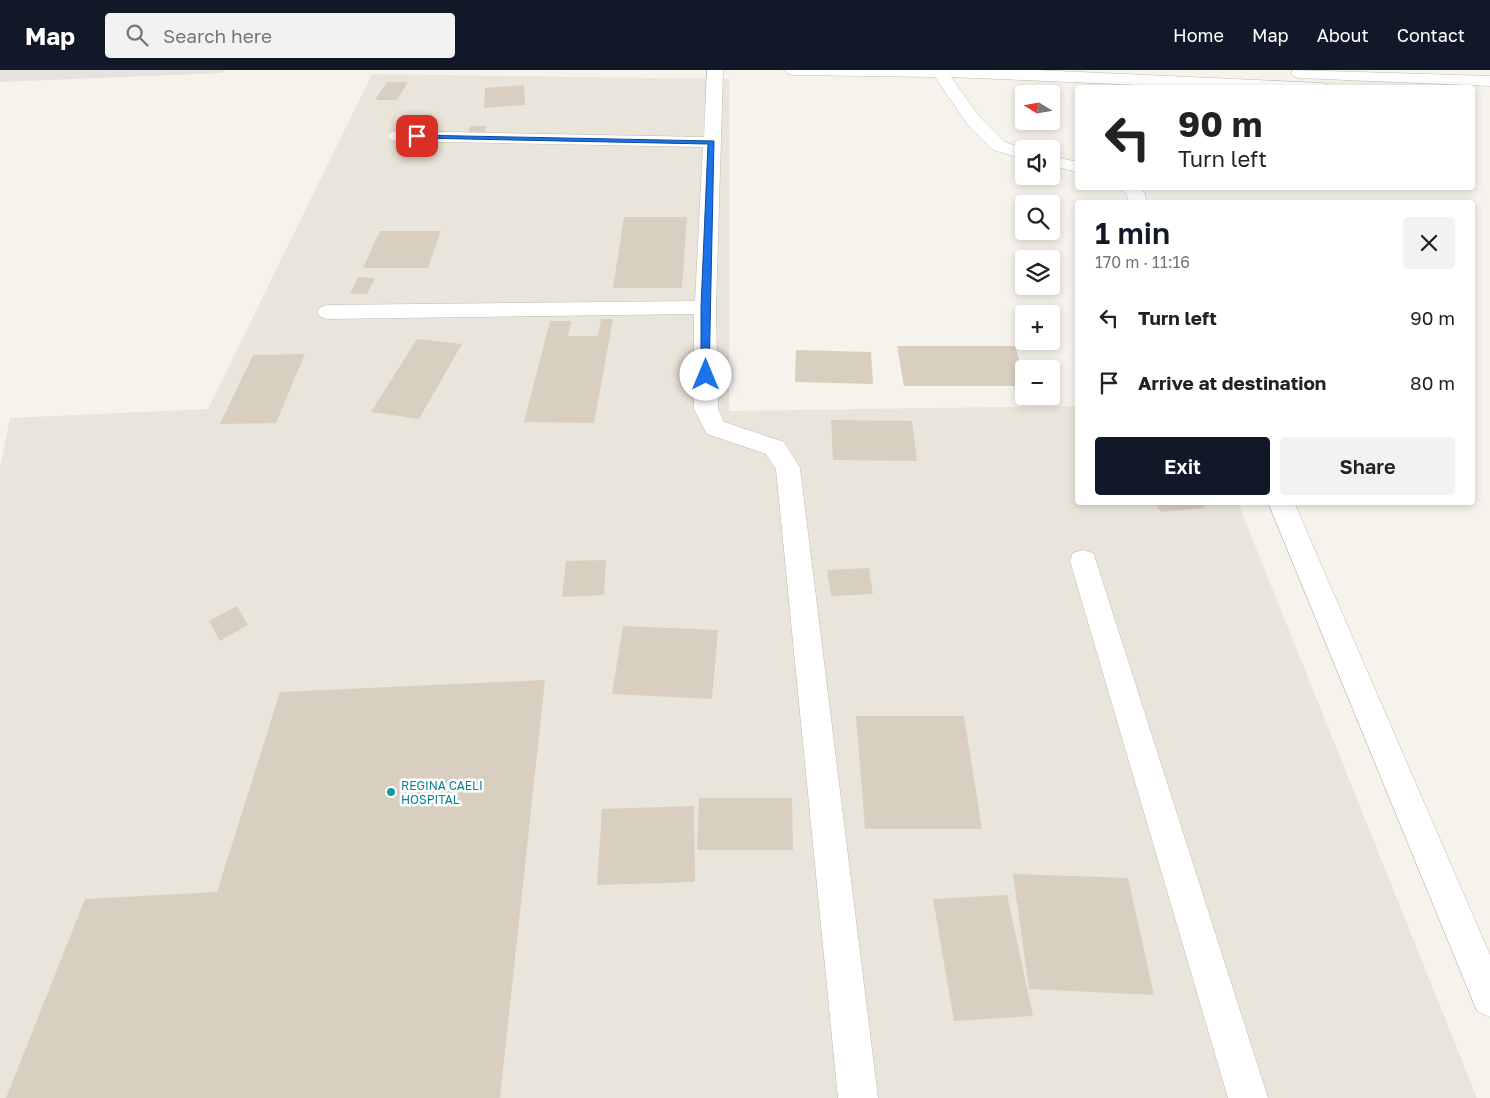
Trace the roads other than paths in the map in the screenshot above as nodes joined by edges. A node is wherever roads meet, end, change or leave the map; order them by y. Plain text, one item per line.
1 (715, 70) edge
2 (792, 70) edge
3 (1231, 70) edge
4 (938, 71) edge
5 (1069, 73) edge
6 (1490, 82) edge
7 (1271, 85) edge
8 (1475, 94) edge
9 (1490, 95) edge
10 (397, 136) dead end
11 (711, 142) junction
12 (1015, 151) edge
13 (1060, 163) edge
14 (1075, 166) edge
15 (705, 307) junction
16 (328, 312) dead end
17 (1282, 505) edge
18 (1083, 561) dead end
19 (1490, 998) edge
20 (858, 1098) edge
21 (1248, 1098) edge

1 - 11 street
2 - 4 street
3 - 6 street
4 - 5 street
4 - 12 street
5 - 7 street
8 - 9 street
10 - 11 street
11 - 15 street
13 - 14 street
15 - 16 street
15 - 20 street
17 - 19 street
18 - 21 street

